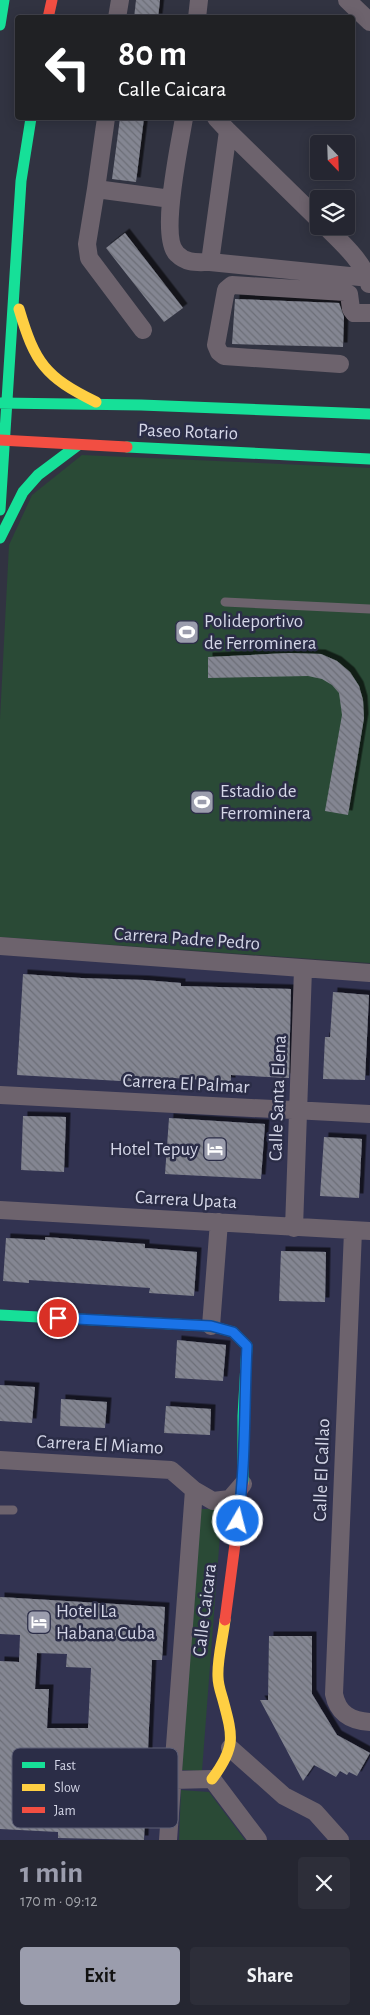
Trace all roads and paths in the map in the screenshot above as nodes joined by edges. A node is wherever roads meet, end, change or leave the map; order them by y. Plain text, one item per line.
1 (4, 0) edge
2 (52, 0) edge
3 (120, 0) edge
4 (199, 0) edge
5 (347, 0) edge
6 (49, 15) edge
7 (118, 15) edge
8 (196, 15) edge
9 (370, 22) edge
10 (0, 24) edge
11 (31, 120) edge
12 (106, 120) edge
13 (184, 120) edge
14 (218, 120) edge
15 (228, 131) junction
16 (96, 189) junction
17 (171, 199) junction
18 (310, 211) edge
19 (334, 235) edge
20 (210, 262) junction
21 (369, 282) edge
22 (14, 294) junction
23 (370, 313) edge
24 (143, 330) dead end
25 (340, 364) dead end
26 (4, 403) edge
27 (102, 405) junction
28 (370, 414) edge
29 (3, 441) edge
30 (78, 445) junction
31 (370, 459) edge
32 (0, 510) edge
33 (0, 538) edge
34 (225, 602) dead end
35 (370, 609) edge
36 (0, 946) edge
37 (303, 969) junction
38 (370, 972) edge
39 (0, 1095) edge
40 (299, 1111) junction
41 (370, 1114) edge
42 (0, 1210) edge
43 (219, 1222) junction
44 (294, 1228) junction
45 (362, 1231) edge
46 (0, 1315) edge
47 (211, 1326) junction
48 (0, 1460) edge
49 (243, 1484) junction
50 (194, 1490) junction
51 (0, 1510) edge
52 (13, 1510) dead end
53 (370, 1722) edge
54 (174, 1748) edge
55 (230, 1748) junction
56 (212, 1779) junction
57 (178, 1780) edge
58 (258, 1840) edge
59 (340, 1840) edge

1 - 10 street
2 - 6 street
3 - 7 street
4 - 8 street
5 - 9 street
11 - 22 street
12 - 16 street
13 - 17 street
14 - 15 street
15 - 18 street
15 - 20 street
16 - 17 street
16 - 24 street
17 - 20 street
19 - 21 street
20 - 21 street
22 - 26 street
22 - 27 street
23 - 25 street
26 - 27 street, Paseo Rotario
26 - 29 street
27 - 28 street, Paseo Rotario
29 - 30 street, Paseo Rotario
29 - 32 street
30 - 31 street, Paseo Rotario
30 - 33 street
34 - 35 lane
36 - 37 street, Carrera Padre Pedro
37 - 38 street, Carrera Padre Pedro
37 - 40 street, Calle Santa Elena
39 - 40 street, Carrera El Palmar
40 - 41 street, Carrera El Palmar
40 - 44 street, Calle Santa Elena
42 - 43 street, Carrera Upata
43 - 44 street, Carrera Upata
43 - 47 street
44 - 45 street, Carrera Upata
45 - 53 street, Calle El Callao
46 - 47 street, Calle Caicara
47 - 49 street, Calle Caicara
48 - 50 street, Carrera El Miamo
49 - 50 street, Carrera El Miamo
49 - 55 street, Calle Caicara
50 - 54 street, Calle Caicara
51 - 52 lane
55 - 56 street, Calle Caicara
55 - 59 street
56 - 57 street
56 - 58 street

